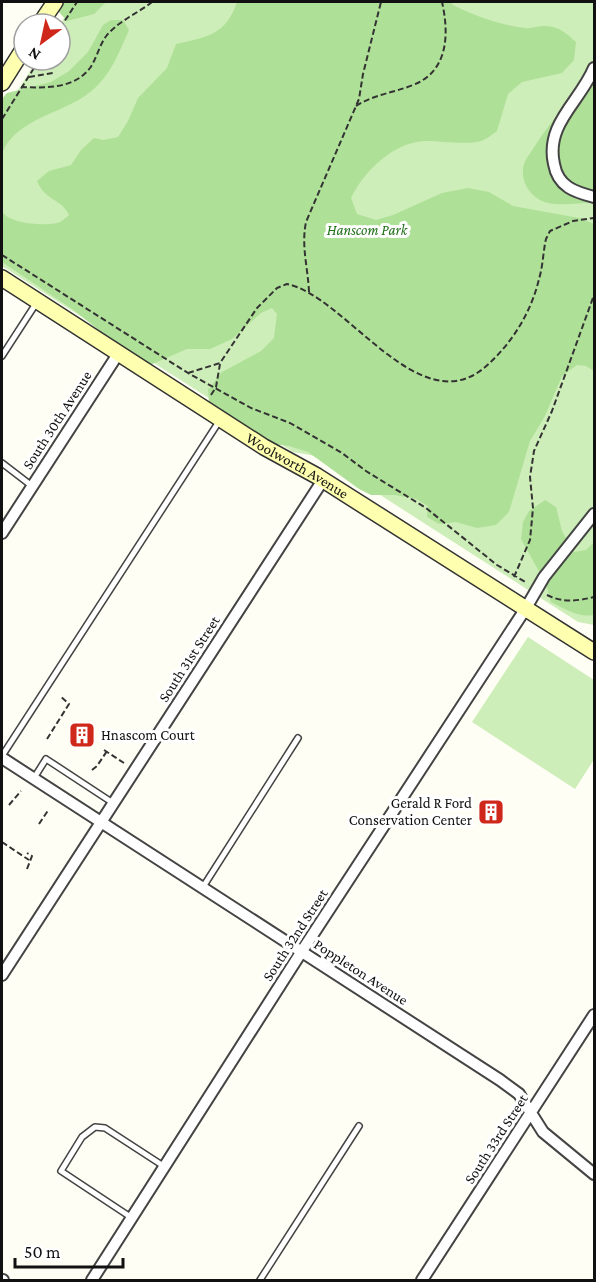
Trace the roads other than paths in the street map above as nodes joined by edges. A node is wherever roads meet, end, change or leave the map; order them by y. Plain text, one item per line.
1 (12, 67) edge
2 (594, 68) edge
3 (2, 83) edge
4 (594, 196) edge
5 (2, 278) edge
6 (37, 301) junction
7 (118, 354) junction
8 (2, 356) edge
9 (220, 419) junction
10 (2, 464) edge
11 (323, 480) junction
12 (32, 486) junction
13 (594, 514) edge
14 (2, 533) edge
15 (526, 608) junction
16 (594, 652) edge
17 (298, 738) dead end
18 (2, 757) edge
19 (34, 778) junction
20 (113, 802) junction
21 (100, 822) junction
22 (203, 887) junction
23 (303, 951) junction
24 (2, 975) edge
25 (594, 1015) edge
26 (530, 1113) junction
27 (359, 1126) dead end
28 (165, 1167) junction
29 (594, 1174) edge
30 (132, 1218) junction
31 (92, 1281) edge
32 (260, 1281) edge
33 (422, 1281) edge

1 - 3 street
2 - 4 street
5 - 6 street, Woolworth Avenue
6 - 7 street, Woolworth Avenue
6 - 8 lane
7 - 9 street, Woolworth Avenue
7 - 12 street, South 30th Avenue
9 - 11 street, Woolworth Avenue
9 - 18 lane
10 - 12 lane
11 - 15 street, Woolworth Avenue
11 - 20 street, South 31st Street
12 - 14 street, South 30th Avenue
13 - 15 street, South 32nd Street
15 - 16 street, Woolworth Avenue
15 - 23 street, South 32nd Street
17 - 22 lane
18 - 19 street, Poppleton Avenue
19 - 20 lane
19 - 21 street, Poppleton Avenue
20 - 21 street, South 31st Street
21 - 22 street, Poppleton Avenue
21 - 24 street, South 31st Street
22 - 23 street, Poppleton Avenue
23 - 26 street, Poppleton Avenue
23 - 28 street, South 32nd Street
25 - 26 street, South 33rd Street
26 - 29 street, Poppleton Avenue
26 - 33 street, South 33rd Street
27 - 32 lane
28 - 30 street, South 32nd Street
28 - 30 lane
30 - 31 street, South 32nd Street

